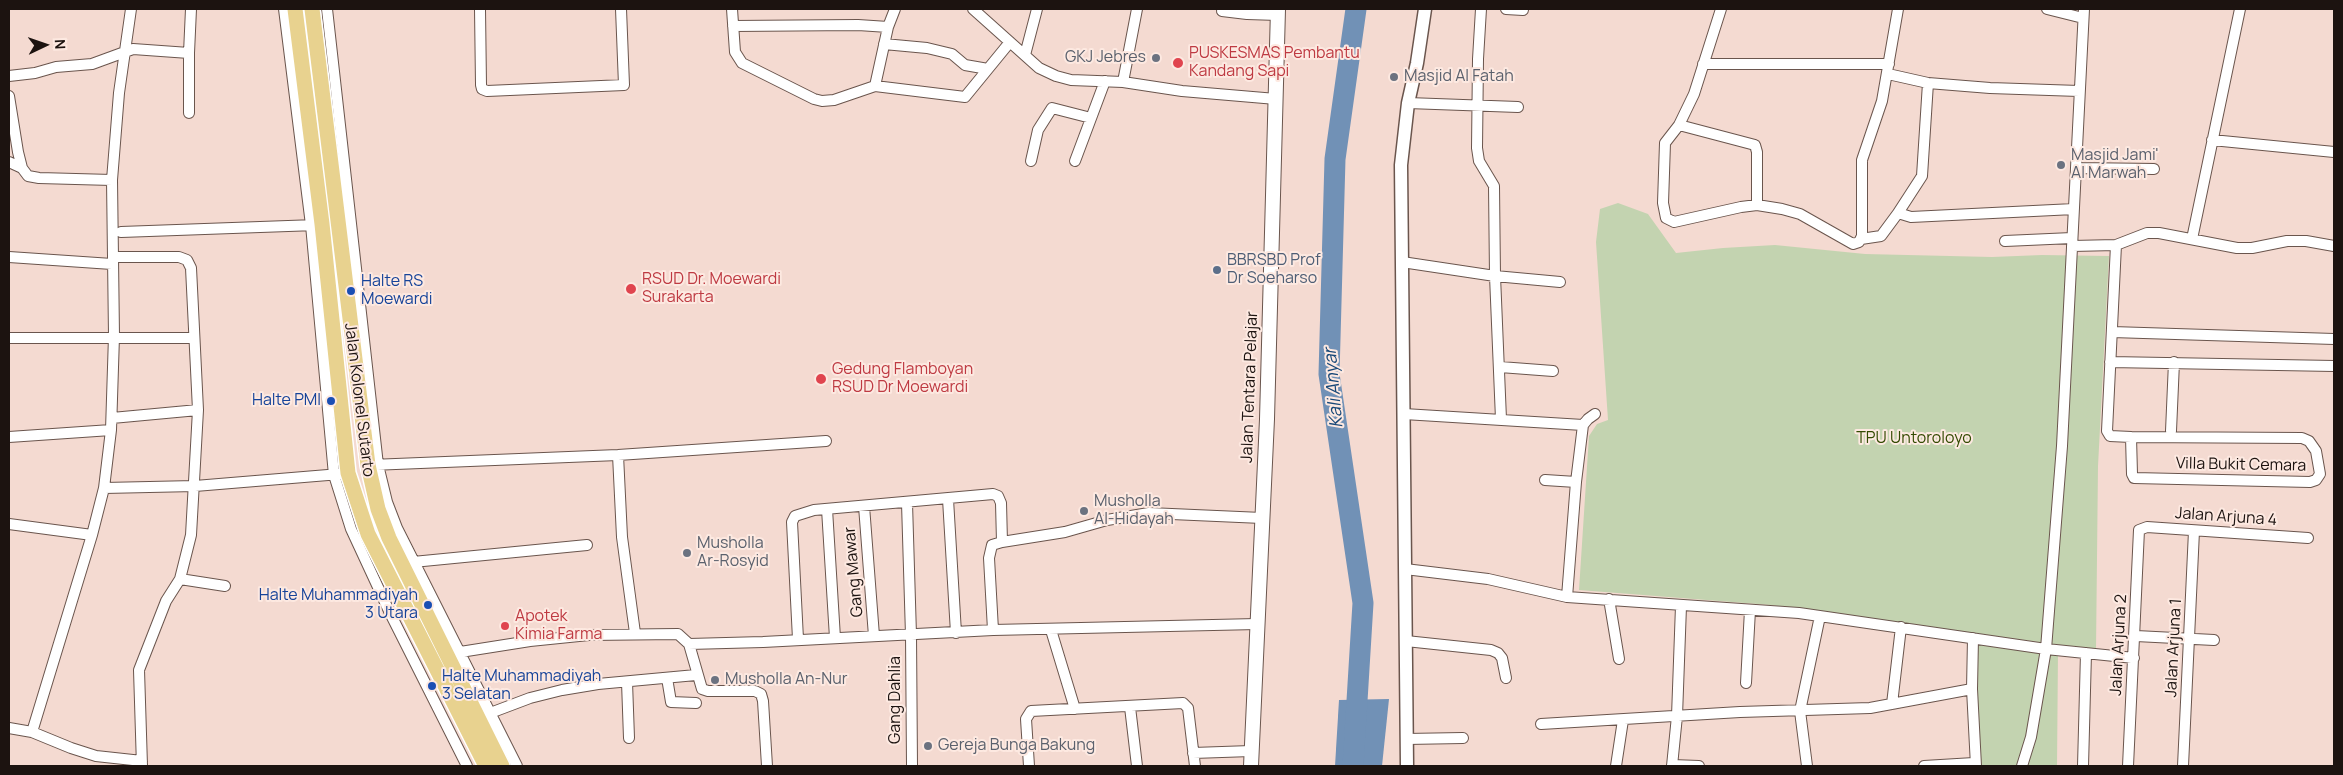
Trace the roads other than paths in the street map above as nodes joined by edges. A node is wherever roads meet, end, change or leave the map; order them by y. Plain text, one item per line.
1 (131, 9) edge
2 (191, 9) edge
3 (284, 9) edge
4 (295, 9) edge
5 (312, 9) edge
6 (327, 9) edge
7 (480, 9) edge
8 (621, 9) edge
9 (732, 9) edge
10 (895, 9) edge
11 (973, 9) edge
12 (1037, 9) edge
13 (1137, 9) edge
14 (1425, 9) edge
15 (1481, 9) edge
16 (1506, 9) edge
17 (1721, 9) edge
18 (1898, 9) edge
19 (2047, 9) edge
20 (2240, 9) edge
21 (1523, 10) edge
22 (1222, 11) dead end
23 (1278, 12) edge
24 (2084, 13) edge
25 (733, 26) junction
26 (888, 28) junction
27 (1010, 42) junction
28 (884, 44) junction
29 (124, 51) junction
30 (190, 53) junction
31 (1025, 55) junction
32 (1703, 64) junction
33 (988, 69) junction
34 (1889, 69) junction
35 (9, 76) edge
36 (1105, 81) junction
37 (1123, 82) junction
38 (1928, 83) junction
39 (875, 86) junction
40 (2079, 91) junction
41 (9, 96) edge
42 (1276, 99) junction
43 (1408, 103) junction
44 (1478, 106) junction
45 (1518, 107) dead end
46 (332, 112) junction
47 (189, 113) dead end
48 (1092, 118) junction
49 (304, 119) junction
50 (1679, 125) junction
51 (2212, 140) junction
52 (2334, 152) edge
53 (1031, 161) dead end
54 (1075, 161) dead end
55 (9, 162) edge
56 (22, 168) junction
57 (2076, 168) junction
58 (2154, 169) dead end
59 (112, 180) junction
60 (1757, 205) junction
61 (2074, 210) junction
62 (1898, 213) junction
63 (316, 225) junction
64 (122, 232) dead end
65 (1861, 239) junction
66 (2192, 239) junction
67 (2005, 241) dead end
68 (2072, 242) junction
69 (2116, 245) junction
70 (2334, 246) edge
71 (9, 257) edge
72 (112, 261) junction
73 (1402, 262) junction
74 (1495, 276) junction
75 (1560, 282) dead end
76 (2112, 332) junction
77 (114, 336) junction
78 (9, 338) edge
79 (193, 338) junction
80 (2334, 339) edge
81 (2110, 362) junction
82 (2174, 362) junction
83 (2334, 366) edge
84 (1500, 367) junction
85 (1553, 371) dead end
86 (198, 410) junction
87 (1404, 414) junction
88 (1595, 414) dead end
89 (112, 418) junction
90 (1501, 419) junction
91 (1583, 425) junction
92 (111, 430) junction
93 (2172, 431) dead end
94 (9, 437) edge
95 (2131, 437) junction
96 (826, 441) dead end
97 (618, 454) junction
98 (373, 465) junction
99 (341, 474) junction
100 (1545, 480) dead end
101 (1576, 482) junction
102 (195, 486) junction
103 (104, 488) junction
104 (948, 499) junction
105 (907, 503) junction
106 (864, 506) junction
107 (827, 509) junction
108 (1262, 518) junction
109 (9, 524) edge
110 (2142, 527) joint
111 (2194, 531) junction
112 (92, 536) junction
113 (2308, 538) dead end
114 (1002, 542) junction
115 (587, 545) dead end
116 (408, 565) junction
117 (1405, 569) junction
118 (180, 579) junction
119 (225, 586) dead end
120 (1567, 597) junction
121 (1610, 599) junction
122 (1681, 606) junction
123 (1750, 610) junction
124 (1820, 616) junction
125 (1257, 624) junction
126 (1901, 627) junction
127 (993, 630) junction
128 (1051, 630) junction
129 (635, 633) junction
130 (956, 633) junction
131 (911, 635) junction
132 (874, 636) junction
133 (2136, 636) junction
134 (835, 638) junction
135 (1973, 638) junction
136 (798, 639) junction
137 (2190, 639) junction
138 (2214, 640) dead end
139 (1406, 641) junction
140 (688, 644) junction
141 (2046, 649) junction
142 (2086, 653) junction
143 (452, 654) junction
144 (2134, 658) junction
145 (1620, 660) dead end
146 (696, 674) junction
147 (667, 678) junction
148 (1506, 678) dead end
149 (627, 682) junction
150 (1746, 683) dead end
151 (1972, 689) junction
152 (696, 703) dead end
153 (1892, 704) junction
154 (1130, 707) junction
155 (1075, 710) junction
156 (1800, 711) junction
157 (484, 716) junction
158 (1677, 716) junction
159 (1623, 720) junction
160 (1541, 724) dead end
161 (9, 728) edge
162 (32, 732) junction
163 (628, 738) dead end
164 (1463, 738) dead end
165 (1406, 739) junction
166 (1251, 751) junction
167 (1193, 753) junction
168 (142, 764) edge
169 (1672, 765) edge
170 (1975, 765) edge
171 (467, 766) edge
172 (486, 766) edge
173 (502, 766) edge
174 (517, 766) edge
175 (767, 766) edge
176 (912, 766) edge
177 (1029, 766) edge
178 (1138, 766) edge
179 (1194, 766) edge
180 (1251, 766) edge
181 (1407, 766) edge
182 (1616, 766) edge
183 (1699, 766) edge
184 (1808, 766) edge
185 (1924, 766) edge
186 (2022, 766) edge
187 (2083, 766) edge
188 (2128, 766) edge
189 (2182, 766) edge

1 - 29 street
2 - 30 street
3 - 49 street
4 - 49 main road, Jalan Kolonel Sutarto
5 - 46 main road, Jalan Kolonel Sutarto
6 - 46 street
7 - 8 street
9 - 25 street
10 - 26 street
11 - 27 street
12 - 31 street
13 - 37 street
14 - 43 street
15 - 44 street
16 - 21 street
17 - 32 street
18 - 34 street
19 - 24 street
20 - 51 street
22 - 23 street
23 - 42 main road, Jalan Tentara Pelajar
24 - 40 street
25 - 26 street
25 - 39 street
26 - 28 street
27 - 31 street
27 - 33 street
28 - 33 street
28 - 39 street
29 - 30 street
29 - 35 street
29 - 59 street
30 - 47 street
31 - 36 street
32 - 34 street
32 - 50 street
33 - 39 street
34 - 38 street
34 - 65 street
36 - 37 street
36 - 48 street
37 - 42 street
38 - 40 street
38 - 62 street
40 - 57 street
41 - 56 street
42 - 108 main road, Jalan Tentara Pelajar
43 - 44 street
43 - 73 street
44 - 45 street
44 - 74 street
46 - 49 main road
46 - 98 main road, Jalan Kolonel Sutarto
48 - 53 street
48 - 54 street
49 - 63 main road, Jalan Kolonel Sutarto
50 - 60 street
50 - 60 street
51 - 52 street
51 - 66 street
55 - 56 street
56 - 59 street
57 - 58 street
57 - 61 street
59 - 72 street
60 - 65 street
61 - 62 street
61 - 68 street
62 - 65 street
63 - 64 street
63 - 99 main road, Jalan Kolonel Sutarto
66 - 69 street
66 - 70 street
67 - 68 street
68 - 69 street
68 - 141 street
69 - 76 street
71 - 72 street
72 - 77 street
72 - 79 street
73 - 74 street
73 - 87 street
74 - 75 street
74 - 84 street
76 - 80 street
76 - 81 street
77 - 78 street
77 - 79 street
77 - 89 street
79 - 86 street
81 - 82 street
81 - 95 street, Villa Bukit Cemara
82 - 83 street
82 - 93 street
84 - 85 street
84 - 90 street
86 - 89 street
86 - 102 street
87 - 90 street
87 - 117 street
88 - 91 street
89 - 92 street
90 - 91 street
91 - 101 street
92 - 94 street
92 - 103 street
95 - 95 street, Villa Bukit Cemara
96 - 97 street
97 - 98 street
97 - 129 street
98 - 116 main road, Jalan Kolonel Sutarto
99 - 102 street
99 - 171 street
99 - 172 main road, Jalan Kolonel Sutarto
100 - 101 street
101 - 120 street
102 - 103 street
102 - 118 street
103 - 112 street
104 - 105 street
104 - 114 street
104 - 130 street
105 - 106 street
105 - 131 street, Gang Dahlia
106 - 107 street
106 - 132 street, Gang Mawar
107 - 134 street
107 - 136 street
108 - 114 street
108 - 125 main road, Jalan Tentara Pelajar
109 - 112 street
110 - 111 street, Jalan Arjuna 4
110 - 133 street, Jalan Arjuna 2
111 - 113 street, Jalan Arjuna 4
111 - 137 street, Jalan Arjuna 1
112 - 162 street
114 - 127 street
115 - 116 street
116 - 143 main road, Jalan Kolonel Sutarto
117 - 120 street
117 - 139 street
118 - 119 street
118 - 168 street
120 - 121 street
121 - 122 street
121 - 145 street
122 - 123 street
122 - 158 street
123 - 124 street
123 - 150 street
124 - 126 street
124 - 156 street
125 - 128 street
125 - 166 main road, Jalan Tentara Pelajar
126 - 135 street
126 - 153 street
127 - 128 street
127 - 130 street
128 - 155 street
129 - 140 street
129 - 143 street
130 - 131 street
131 - 132 street
131 - 176 street, Gang Dahlia
132 - 134 street
133 - 137 street
133 - 144 street, Jalan Arjuna 2
134 - 136 street
135 - 141 street
135 - 151 street
136 - 140 street
137 - 138 street
137 - 189 street, Jalan Arjuna 1
139 - 148 street
139 - 165 street
140 - 146 street
141 - 142 street
141 - 186 street
142 - 144 street
142 - 187 street
143 - 157 main road, Jalan Kolonel Sutarto
144 - 188 street, Jalan Arjuna 2
146 - 147 street
146 - 175 street
147 - 149 street
147 - 152 street
149 - 157 street
149 - 163 street
151 - 153 street
151 - 170 street
153 - 156 street
154 - 155 street
154 - 167 street
154 - 178 street
155 - 177 street
156 - 158 street
156 - 184 street
157 - 173 main road, Jalan Kolonel Sutarto
157 - 174 street
158 - 159 street
158 - 169 street
159 - 160 street
159 - 182 street
161 - 162 street
162 - 168 street
164 - 165 street
165 - 181 street
166 - 167 street
166 - 180 main road, Jalan Tentara Pelajar
167 - 179 street
169 - 183 street
170 - 185 street

